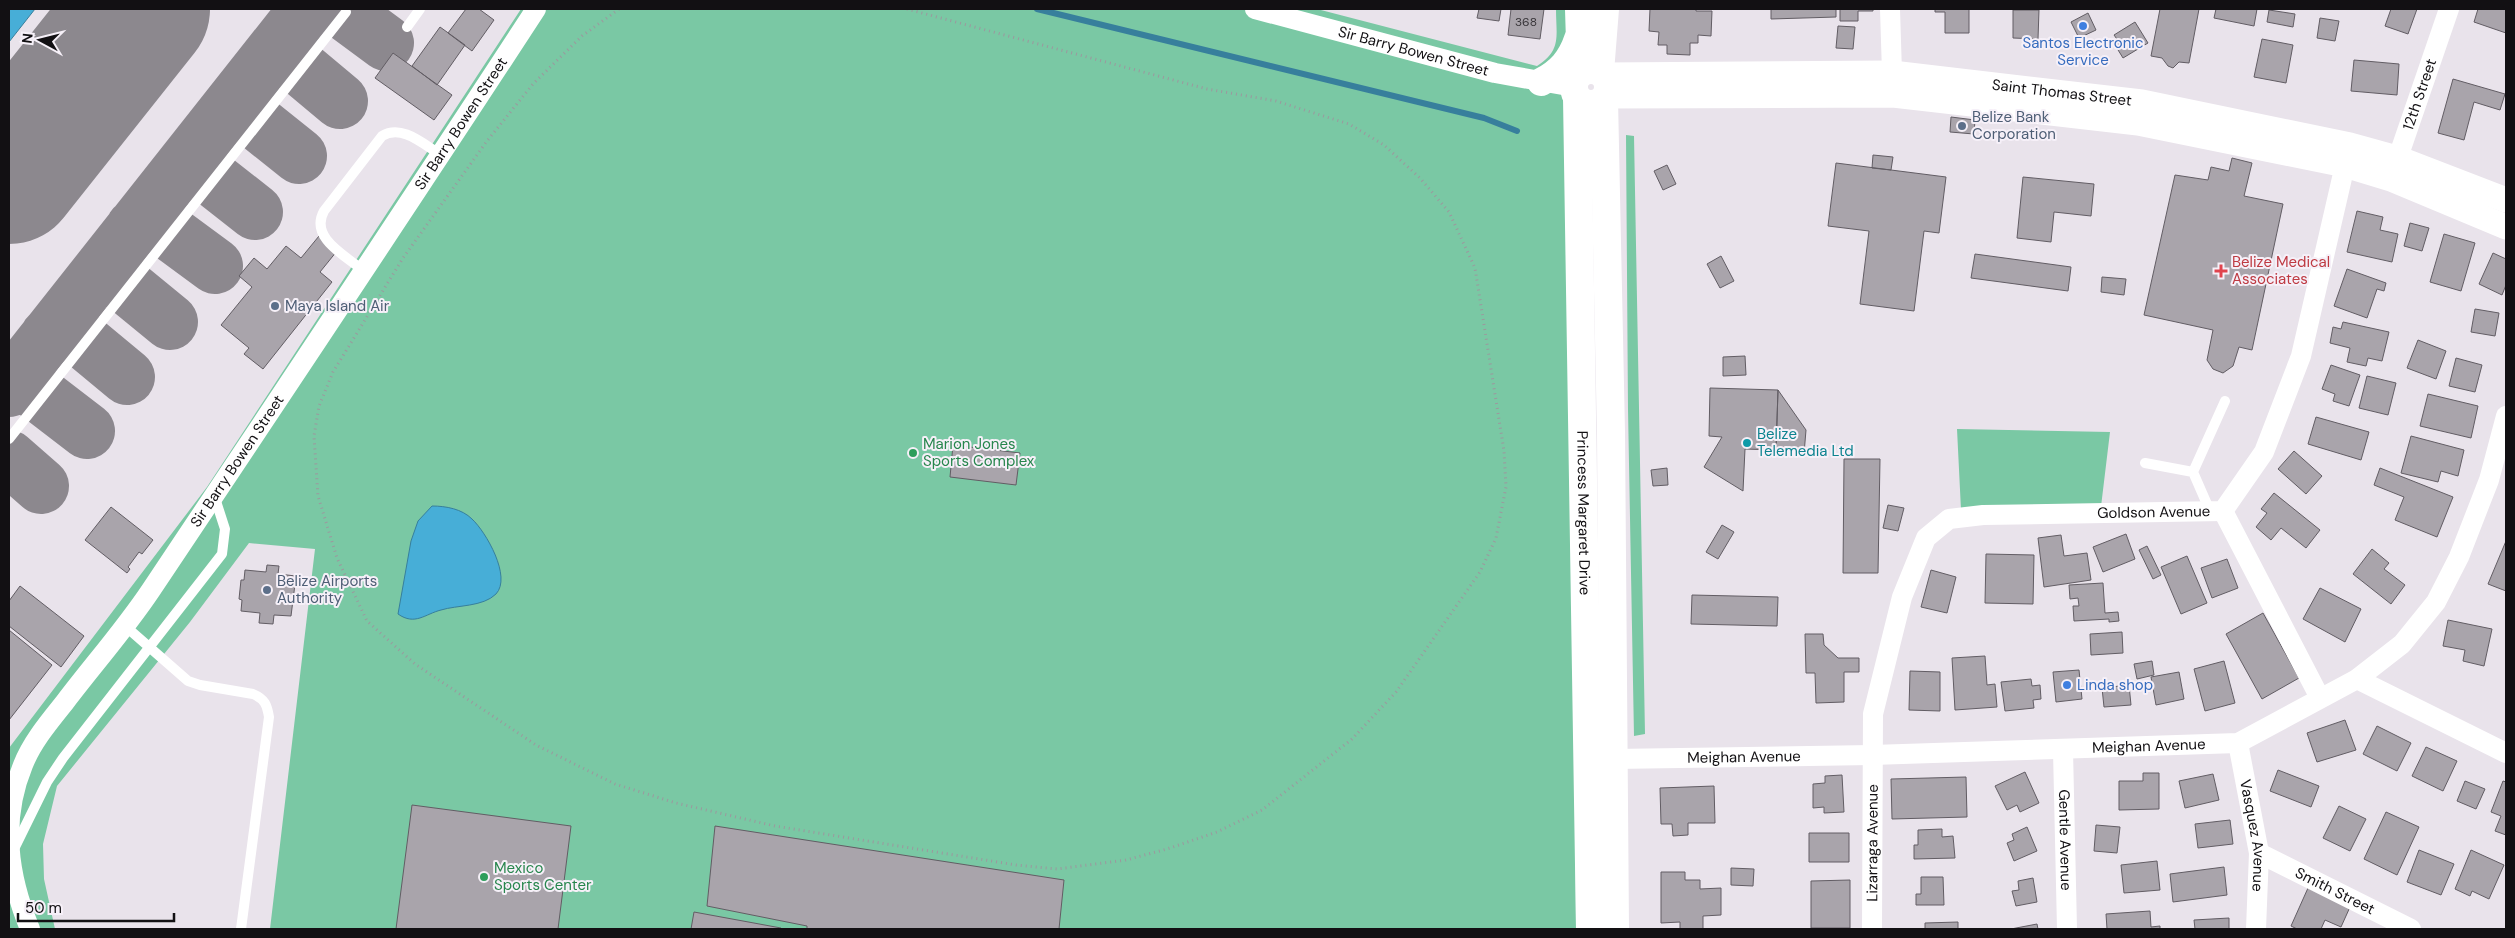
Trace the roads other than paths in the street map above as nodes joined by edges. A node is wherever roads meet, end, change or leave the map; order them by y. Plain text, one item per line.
1 (420, 9) edge
2 (536, 9) edge
3 (1606, 9) edge
4 (1890, 9) edge
5 (2449, 9) edge
6 (1261, 10) edge
7 (346, 12) dead end
8 (1579, 22) edge
9 (406, 27) dead end
10 (1892, 73) junction
11 (1541, 82) junction
12 (1592, 85) junction
13 (1984, 94) junction
14 (441, 155) junction
15 (2348, 155) junction
16 (2394, 168) junction
17 (2506, 200) edge
18 (2506, 227) edge
19 (364, 271) junction
20 (2225, 401) dead end
21 (2506, 416) edge
22 (9, 438) edge
23 (2145, 463) dead end
24 (2193, 472) junction
25 (2498, 484) edge
26 (214, 494) junction
27 (2216, 511) junction
28 (124, 626) junction
29 (149, 648) junction
30 (2357, 679) junction
31 (2320, 698) junction
32 (2238, 743) junction
33 (2063, 750) junction
34 (2506, 753) edge
35 (1872, 756) junction
36 (1614, 759) junction
37 (10, 810) edge
38 (2259, 853) junction
39 (10, 857) edge
40 (30, 929) edge
41 (240, 929) edge
42 (1590, 929) edge
43 (1615, 929) edge
44 (1872, 929) edge
45 (2067, 929) edge
46 (2256, 929) edge
47 (2411, 929) edge

1 - 9 lane
2 - 14 street, Sir Barry Bowen Street
3 - 12 main road, Princess Margaret Drive
4 - 10 street
5 - 16 street, 12th Street
6 - 11 street, Sir Barry Bowen Street
7 - 22 lane
8 - 11 main road
8 - 12 main road, Princess Margaret Drive
10 - 12 street, Saint Thomas Street
10 - 13 street, Saint Thomas Street
11 - 12 street, Sir Barry Bowen Street
12 - 13 street, Saint Thomas Street
12 - 36 main road, Princess Margaret Drive
12 - 42 main road, Princess Margaret Drive
13 - 15 street, Saint Thomas Street
14 - 19 street, Sir Barry Bowen Street
14 - 19 lane
15 - 16 street, Saint Thomas Street
15 - 27 street, Goldson Avenue
16 - 17 street, Saint Thomas Street
16 - 18 street, Saint Thomas Street
19 - 26 street, Sir Barry Bowen Street
20 - 24 lane
21 - 25 street, Meighan Avenue
23 - 24 lane
24 - 27 lane
25 - 30 street, Meighan Avenue
26 - 28 street, Sir Barry Bowen Street
26 - 29 lane
27 - 31 street
27 - 35 street, Goldson Avenue
28 - 29 lane
28 - 37 street, Sir Barry Bowen Street
29 - 39 lane
29 - 41 lane
30 - 31 street, Meighan Avenue
30 - 34 street
31 - 32 street, Meighan Avenue
32 - 33 street, Meighan Avenue
32 - 38 street, Vasquez Avenue
33 - 35 street, Meighan Avenue
33 - 45 street, Gentle Avenue
35 - 36 street, Meighan Avenue
35 - 44 street, Lizarraga Avenue
36 - 43 main road, Princess Margaret Drive
37 - 39 street, Sir Barry Bowen Street
38 - 46 street, Vasquez Avenue
38 - 47 street, Smith Street
39 - 40 street, Sir Barry Bowen Street

